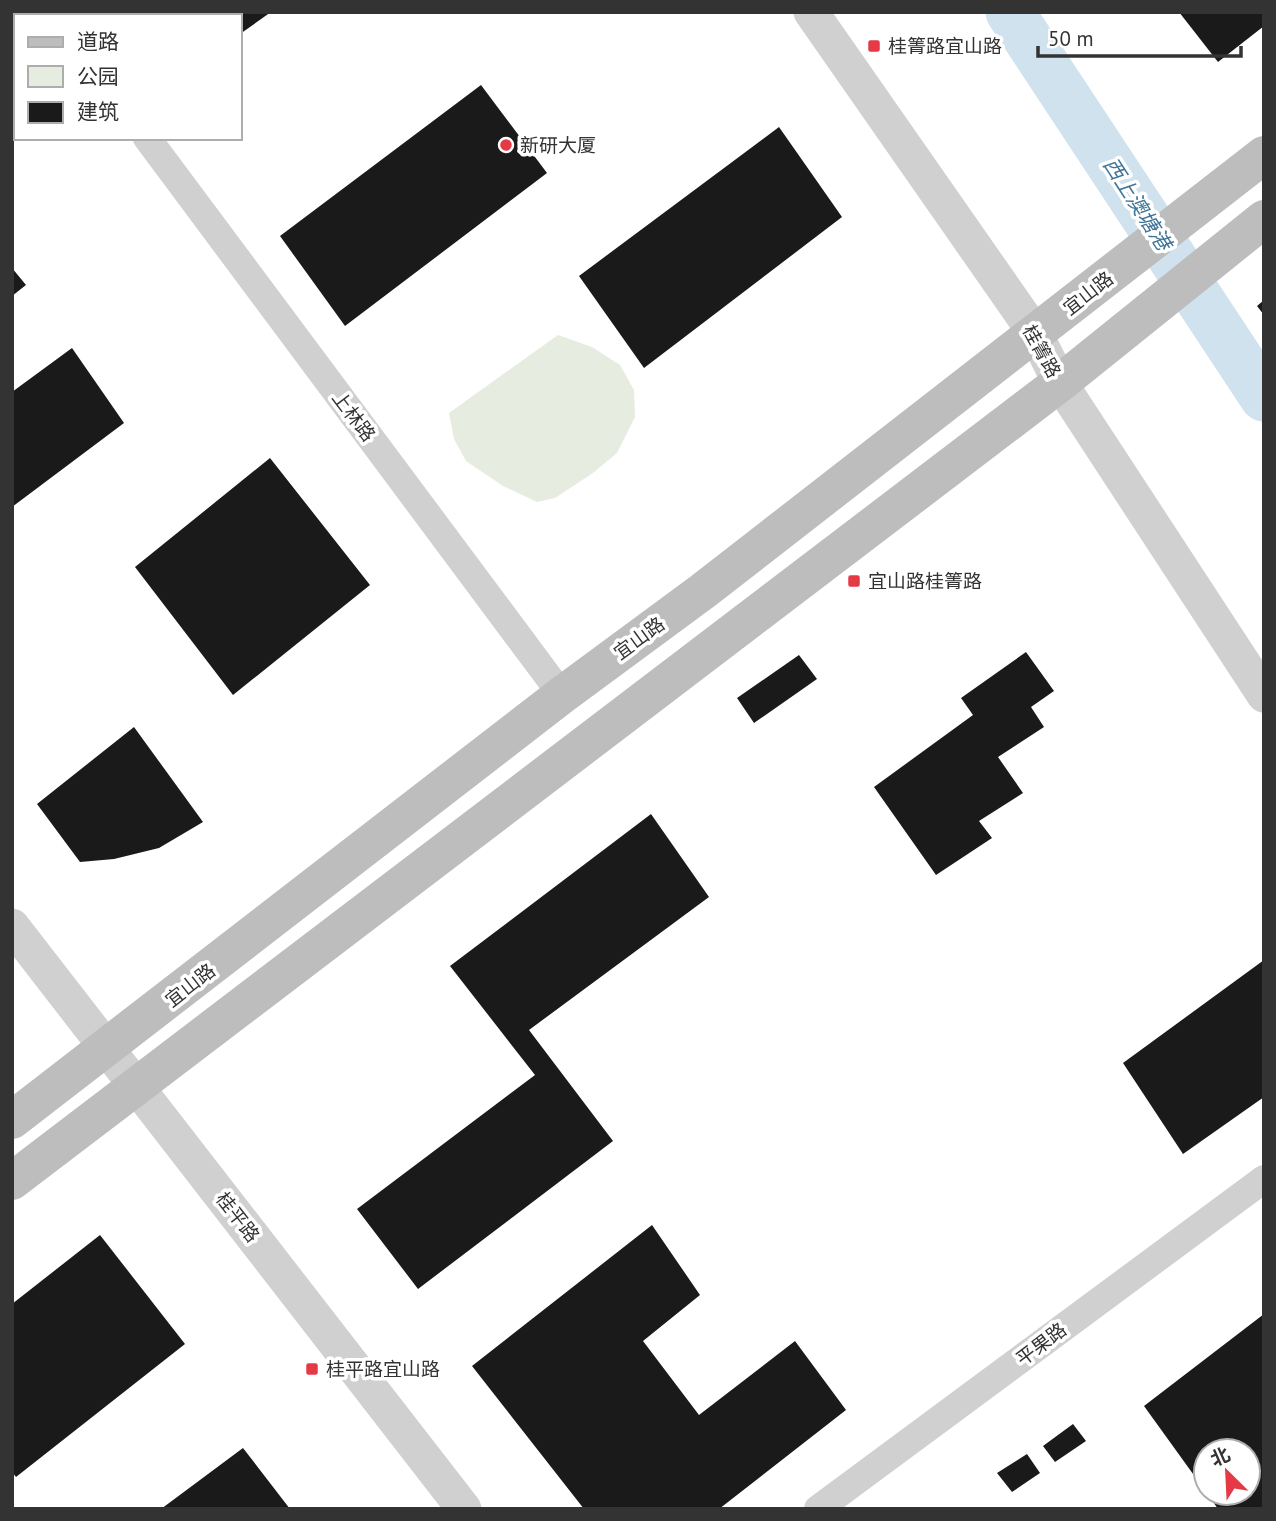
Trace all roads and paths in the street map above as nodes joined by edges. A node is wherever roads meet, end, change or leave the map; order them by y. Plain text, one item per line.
1 (811, 12) edge
2 (147, 140) edge
3 (1264, 155) edge
4 (1264, 219) edge
5 (1035, 333) junction
6 (1060, 383) junction
7 (562, 695) junction
8 (1264, 695) edge
9 (12, 926) edge
10 (108, 1048) junction
11 (137, 1086) junction
12 (12, 1120) edge
13 (1264, 1179) edge
14 (12, 1181) edge
15 (464, 1509) edge
16 (818, 1509) edge

1 - 5 street, 桂箐路
2 - 7 street, 上林路
3 - 5 main road, 宜山路
4 - 6 main road
5 - 6 street, 桂箐路
5 - 7 main road, 宜山路
6 - 8 street, 桂箐路
6 - 11 main road
7 - 10 main road, 宜山路
9 - 10 street, 桂平路
10 - 11 street, 桂平路
10 - 12 main road, 宜山路
11 - 14 main road
11 - 15 street, 桂平路
13 - 16 street, 平果路

